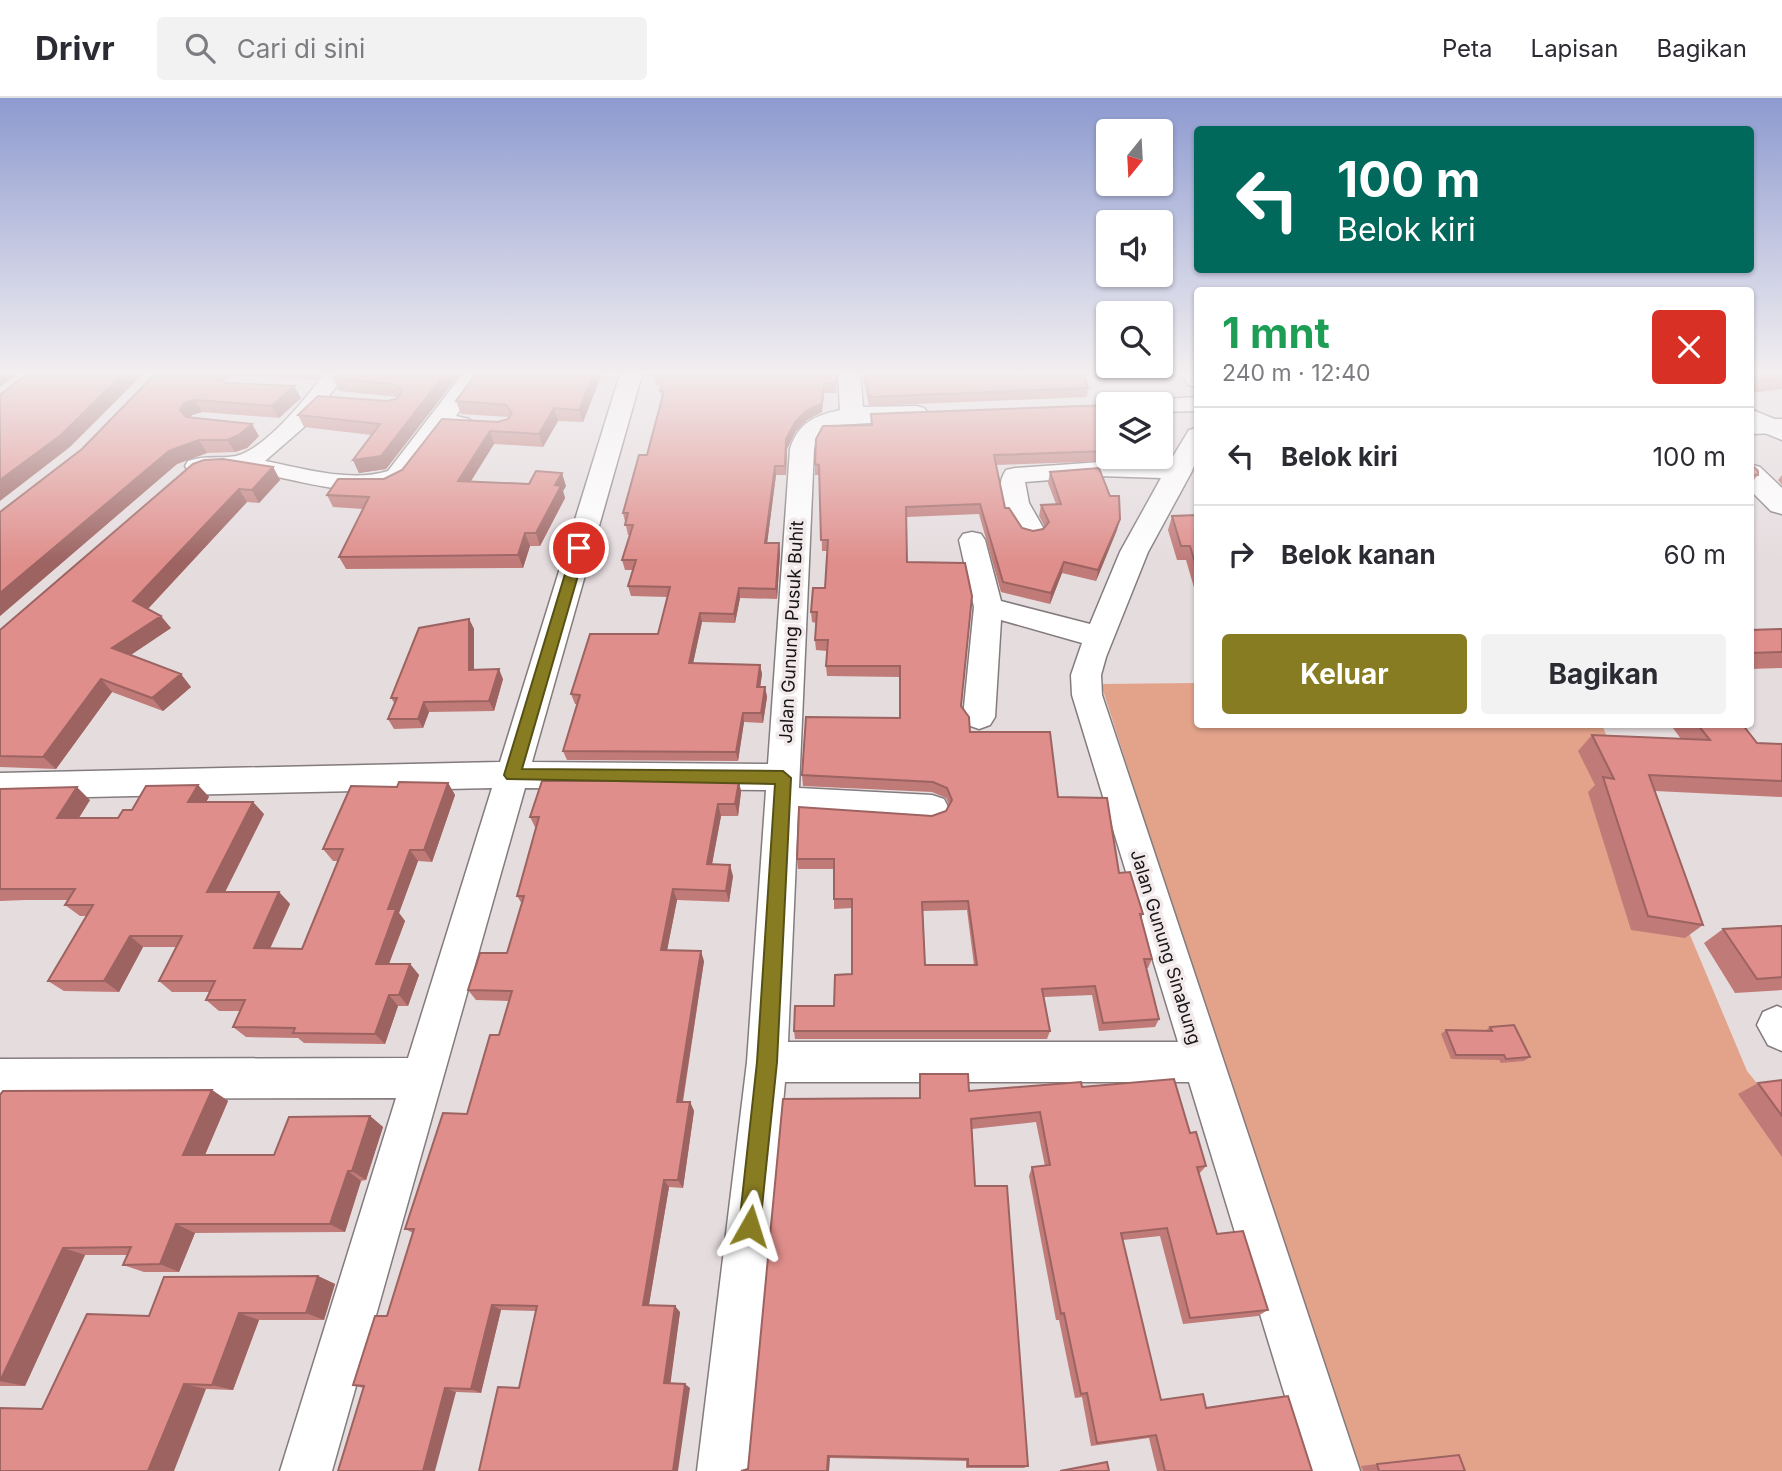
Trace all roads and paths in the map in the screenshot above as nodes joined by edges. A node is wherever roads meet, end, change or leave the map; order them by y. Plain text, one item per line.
1 (270, 435) edge
2 (430, 435) edge
3 (613, 435) edge
4 (807, 435) edge
5 (1189, 458) edge
6 (238, 463) junction
7 (1754, 477) edge
8 (177, 480) edge
9 (1782, 505) edge
10 (1032, 531) edge
11 (972, 540) dead end
12 (988, 607) junction
13 (1099, 636) junction
14 (979, 717) dead end
15 (512, 775) junction
16 (0, 786) edge
17 (782, 789) junction
18 (932, 808) dead end
19 (767, 1062) junction
20 (1202, 1062) junction
21 (423, 1078) junction
22 (0, 1079) edge
23 (306, 1471) edge
24 (723, 1471) edge
25 (1334, 1471) edge

1 - 6 street
2 - 6 street
3 - 15 street
4 - 17 street, Jalan Gunung Pusuk Buhit
5 - 10 street
5 - 13 street, Jalan Gunung Sinabung
6 - 8 street
7 - 9 main road
11 - 12 street
12 - 13 street
12 - 14 street
13 - 20 street, Jalan Gunung Sinabung
15 - 16 street
15 - 17 street
15 - 21 street
17 - 18 street
17 - 19 street, Jalan Gunung Pusuk Buhit
19 - 20 street
19 - 24 street, Jalan Gunung Pusuk Buhit
20 - 25 street, Jalan Gunung Sinabung
21 - 22 street
21 - 23 street

